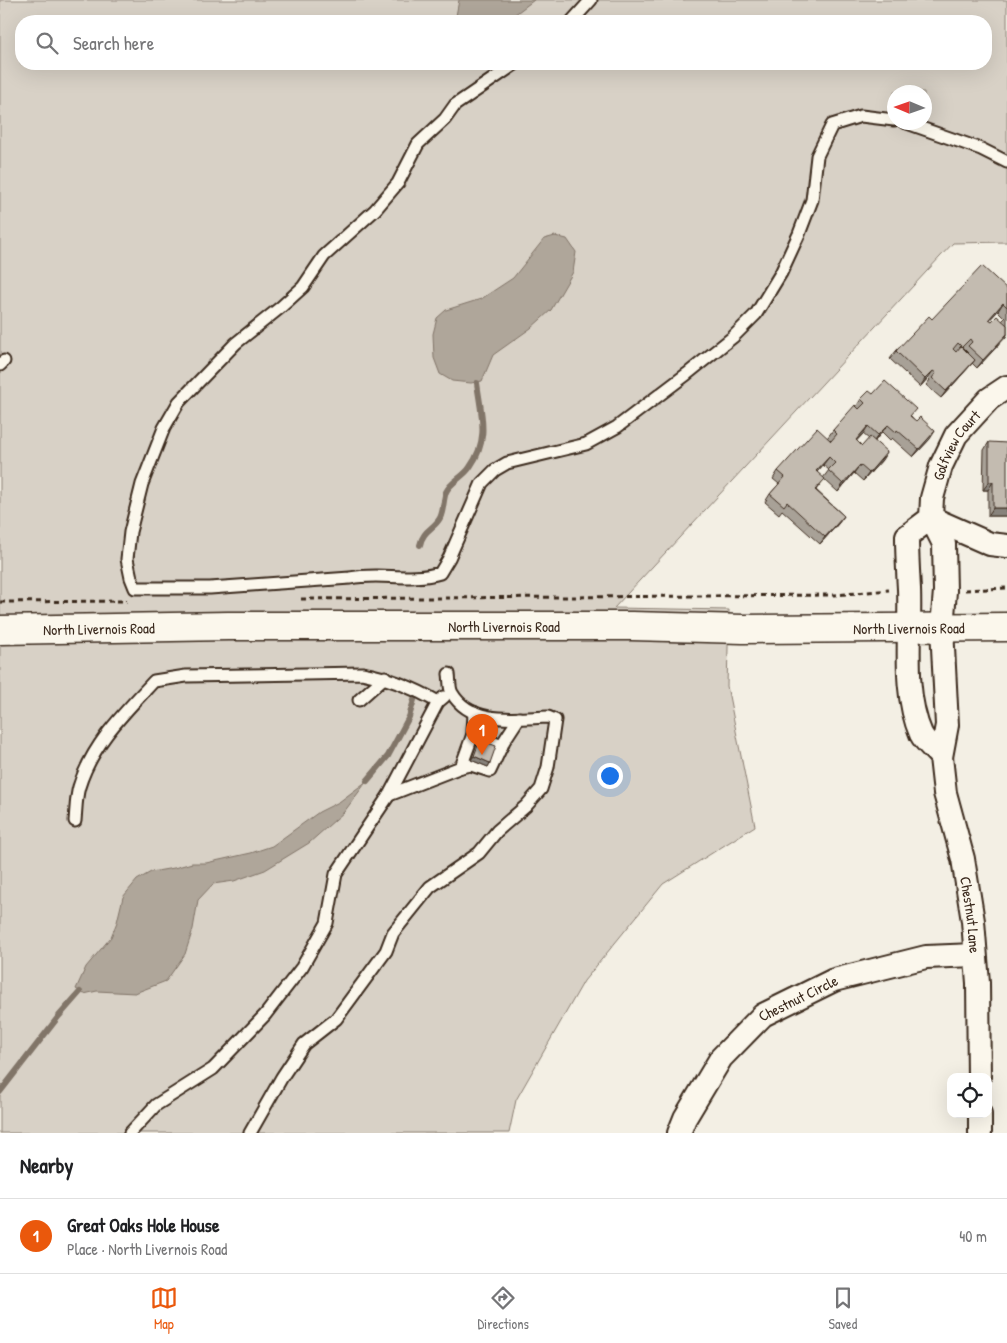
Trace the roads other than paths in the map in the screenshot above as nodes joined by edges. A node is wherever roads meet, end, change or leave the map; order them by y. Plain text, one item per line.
1 (591, 0) edge
2 (577, 15) edge
3 (506, 70) edge
4 (887, 119) edge
5 (927, 130) edge
6 (1007, 162) edge
7 (1007, 387) edge
8 (931, 518) junction
9 (1007, 546) edge
10 (1007, 627) edge
11 (908, 628) junction
12 (942, 628) junction
13 (0, 630) edge
14 (449, 674) dead end
15 (385, 677) junction
16 (451, 691) junction
17 (359, 700) dead end
18 (438, 702) junction
19 (474, 712) junction
20 (519, 718) junction
21 (473, 734) junction
22 (502, 746) junction
23 (941, 757) junction
24 (461, 767) junction
25 (389, 795) junction
26 (75, 821) dead end
27 (975, 955) junction
28 (979, 1073) edge
29 (980, 1118) edge
30 (130, 1133) edge
31 (250, 1133) edge
32 (680, 1133) edge
33 (980, 1133) edge

1 - 2 lane
3 - 4 lane
5 - 6 lane
7 - 8 street, Golfview Court
8 - 9 street
8 - 11 street
8 - 12 street
10 - 12 main road, North Livernois Road
11 - 12 main road, North Livernois Road
11 - 13 main road, North Livernois Road
11 - 23 street
12 - 23 street, Chestnut Lane
14 - 16 lane
15 - 17 lane
15 - 18 lane
15 - 26 lane
16 - 18 lane
16 - 19 lane
18 - 25 lane
19 - 20 lane
19 - 21 lane
20 - 22 lane
20 - 31 lane
21 - 22 lane
21 - 24 lane
22 - 24 lane
23 - 27 street, Chestnut Lane
24 - 25 lane
25 - 30 lane
27 - 28 street, Chestnut Lane
27 - 32 street, Chestnut Circle
29 - 33 street

